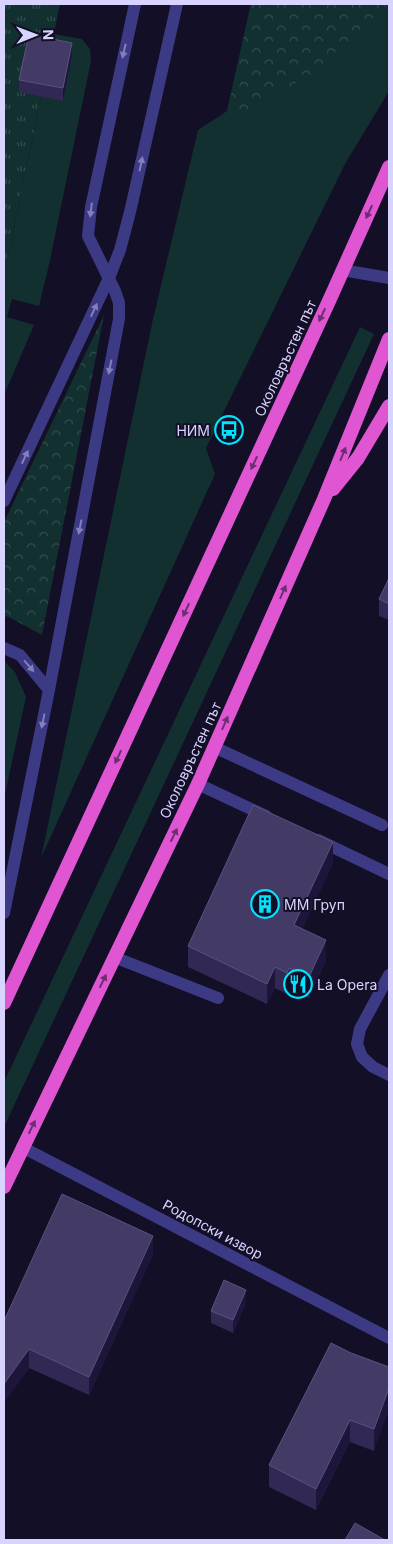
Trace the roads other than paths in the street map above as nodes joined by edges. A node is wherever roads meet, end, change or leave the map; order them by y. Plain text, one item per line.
1 (135, 4) edge
2 (177, 4) edge
3 (389, 168) edge
4 (342, 270) junction
5 (109, 278) junction
6 (389, 278) edge
7 (389, 339) edge
8 (389, 406) edge
9 (324, 499) junction
10 (4, 501) edge
11 (4, 648) edge
12 (49, 690) junction
13 (214, 748) junction
14 (198, 784) junction
15 (278, 821) edge
16 (382, 825) dead end
17 (304, 833) edge
18 (389, 874) edge
19 (4, 913) edge
20 (114, 958) junction
21 (389, 975) edge
22 (218, 998) dead end
23 (4, 1003) edge
24 (389, 1075) edge
25 (22, 1147) junction
26 (4, 1187) edge
27 (389, 1338) edge

1 -> 5 street
5 -> 2 street
3 -> 4 highway, Околовръстен път
4 - 6 street
4 -> 23 highway, Околовръстен път
10 -> 5 street
5 -> 12 street
9 -> 7 highway, Околовръстен път
8 - 9 highway
13 -> 9 highway, Околовръстен път
11 -> 12 street
12 -> 19 street
13 - 14 highway, Околовръстен път
13 - 16 street
14 - 15 street
20 -> 14 highway, Околовръстен път
17 - 18 street
20 - 22 street
25 -> 20 highway, Околовръстен път
21 - 24 street
25 - 26 highway, Околовръстен път
25 - 27 street, Родопски извор

